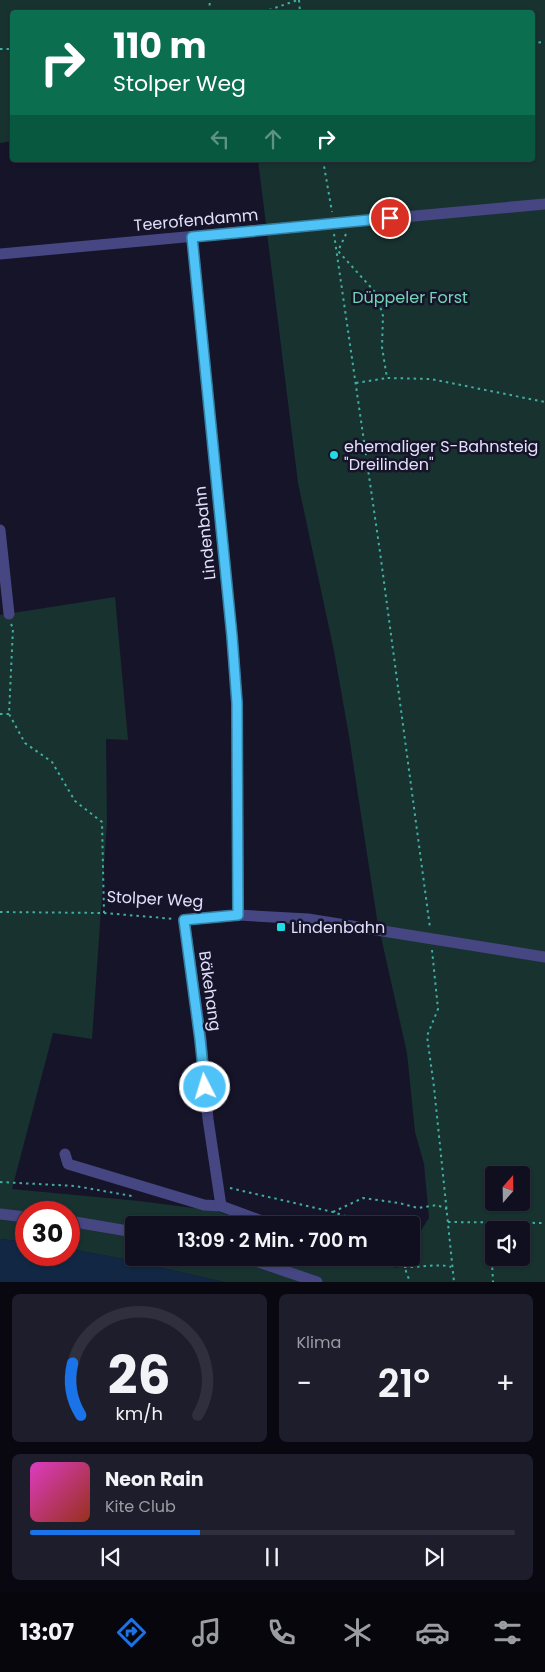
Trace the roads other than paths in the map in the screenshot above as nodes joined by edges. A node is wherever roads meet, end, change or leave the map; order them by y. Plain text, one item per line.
1 (545, 204) edge
2 (192, 237) junction
3 (0, 254) edge
4 (0, 530) edge
5 (9, 614) road end
6 (238, 915) junction
7 (184, 920) joint
8 (545, 957) edge
9 (65, 1154) dead end
10 (221, 1206) junction
11 (0, 1214) edge
12 (15, 1216) edge
13 (248, 1216) edge
14 (80, 1223) edge
15 (125, 1230) edge
16 (280, 1266) edge
17 (317, 1282) edge

1 - 2 street, Teerofendamm
2 - 3 street, Teerofendamm
2 - 6 street, Lindenbahn
4 - 5 street
6 - 7 street, Stolper Weg
6 - 8 street, Stolper Weg
7 - 10 street, Bäkehang
9 - 10 street
10 - 13 street
11 - 12 street
14 - 15 street
16 - 17 street

